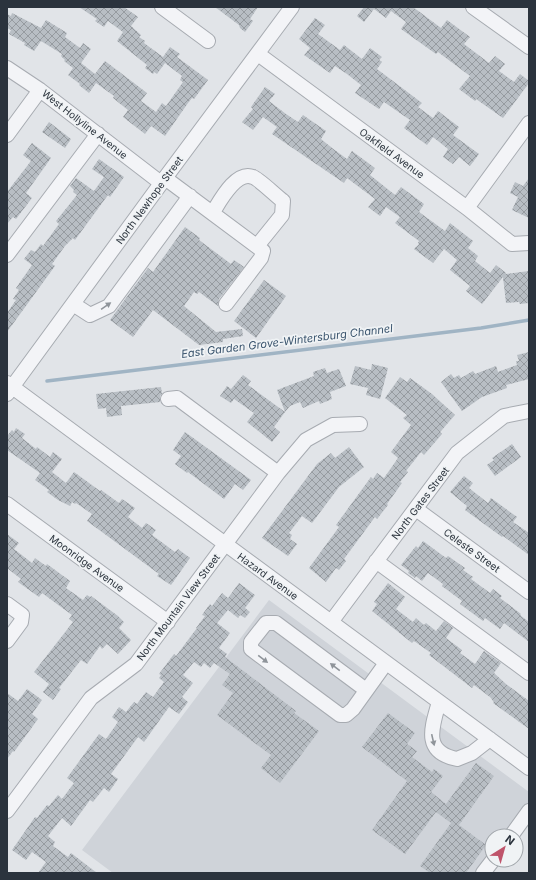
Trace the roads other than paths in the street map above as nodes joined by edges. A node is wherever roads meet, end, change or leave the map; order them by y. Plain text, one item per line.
1 (162, 7) edge
2 (292, 7) edge
3 (473, 7) edge
4 (208, 42) dead end
5 (529, 47) edge
6 (258, 54) junction
7 (7, 68) edge
8 (40, 90) junction
9 (529, 123) edge
10 (98, 134) junction
11 (7, 135) edge
12 (163, 180) junction
13 (190, 196) junction
14 (467, 208) junction
15 (213, 212) junction
16 (529, 243) edge
17 (257, 246) junction
18 (7, 255) edge
19 (73, 304) junction
20 (226, 304) dead end
21 (9, 388) edge
22 (168, 399) dead end
23 (529, 411) edge
24 (360, 424) dead end
25 (278, 473) junction
26 (7, 504) edge
27 (416, 509) junction
28 (226, 545) junction
29 (376, 561) junction
30 (529, 592) edge
31 (7, 604) edge
32 (168, 622) junction
33 (331, 622) junction
34 (7, 641) edge
35 (386, 663) junction
36 (529, 673) edge
37 (366, 690) junction
38 (439, 702) junction
39 (490, 739) junction
40 (529, 768) edge
41 (7, 811) edge
42 (529, 811) edge
43 (524, 827) edge

1 - 4 street
2 - 6 street, North Newhope Street
3 - 5 street
6 - 12 street, North Newhope Street
6 - 14 street, Oakfield Avenue
7 - 8 street, West Hollyline Avenue
8 - 10 street, West Hollyline Avenue
8 - 11 street
9 - 14 street
10 - 12 street, West Hollyline Avenue
10 - 18 street
12 - 13 street, West Hollyline Avenue
12 - 19 street, North Newhope Street
13 - 15 street, West Hollyline Avenue
19 -> 13 street
14 - 16 street, Oakfield Avenue
15 - 17 street
15 - 17 street
17 - 20 street
19 - 21 street, North Newhope Street
21 - 28 street, Hazard Avenue
22 - 25 street
23 - 27 street, North Gates Street
24 - 25 street, North Mountain View Street
25 - 28 street, North Mountain View Street
26 - 32 street, Moonridge Avenue
27 - 29 street, North Gates Street
27 - 30 street, Celeste Street
28 - 32 street, North Mountain View Street
28 - 33 street, Hazard Avenue
29 - 33 street, North Gates Street
29 - 36 street
31 - 34 street
32 - 41 street, North Mountain View Street
33 - 35 street, Hazard Avenue
35 - 37 street
35 - 38 street, Hazard Avenue
37 -> 37 street
38 - 39 street, Hazard Avenue
38 -> 39 street
39 - 40 street, Hazard Avenue
42 - 43 street

